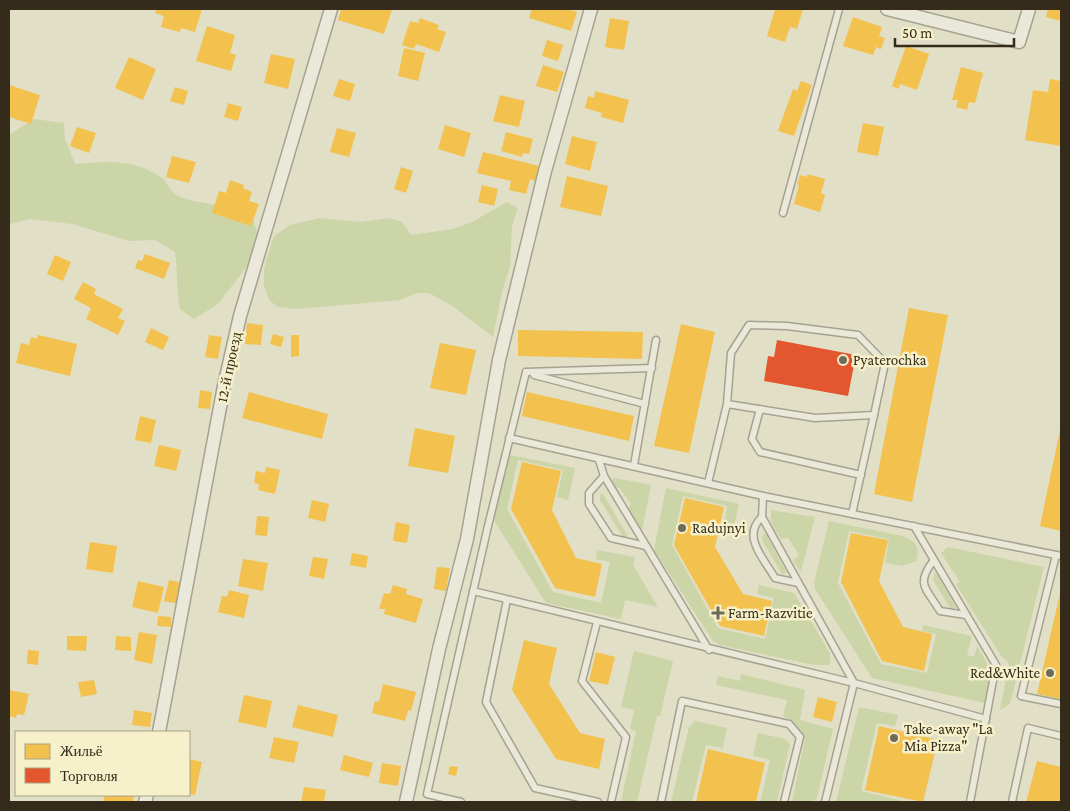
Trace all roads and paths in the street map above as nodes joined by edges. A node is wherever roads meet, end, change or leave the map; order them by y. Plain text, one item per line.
1 (331, 9) edge
2 (591, 9) edge
3 (839, 9) edge
4 (887, 9) edge
5 (1029, 9) edge
6 (782, 213) dead end
7 (656, 340) dead end
8 (652, 368) junction
9 (526, 372) junction
10 (645, 404) junction
11 (727, 404) junction
12 (760, 409) junction
13 (874, 415) junction
14 (509, 438) junction
15 (599, 460) junction
16 (634, 465) junction
17 (861, 475) junction
18 (604, 476) junction
19 (708, 483) junction
20 (763, 496) junction
21 (852, 514) junction
22 (762, 518) junction
23 (914, 526) junction
24 (646, 546) junction
25 (1059, 556) edge
26 (934, 560) junction
27 (798, 583) junction
28 (473, 591) junction
29 (507, 600) junction
30 (966, 615) junction
31 (597, 622) junction
32 (709, 650) junction
33 (854, 683) junction
34 (1061, 704) edge
35 (986, 719) junction
36 (159, 731) edge
37 (1061, 736) edge
38 (427, 794) junction
39 (406, 802) edge
40 (425, 802) edge
41 (461, 802) edge
42 (598, 802) edge
43 (611, 802) edge
44 (661, 802) edge
45 (784, 802) edge
46 (825, 802) edge
47 (970, 802) edge
48 (1012, 802) edge

1 - 36 street, 12-й проезд
2 - 39 street
3 - 6 lane
4 - 5 street
7 - 8 lane
8 - 9 lane
8 - 10 lane
9 - 10 lane
9 - 14 lane
10 - 16 lane
11 - 12 lane
11 - 13 lane
11 - 19 lane
12 - 13 lane
12 - 17 lane
13 - 17 lane
14 - 15 lane
14 - 28 lane
15 - 16 lane
15 - 18 lane
16 - 19 lane
17 - 21 lane
18 - 24 lane
18 - 24 lane
19 - 20 lane
20 - 21 lane
20 - 22 lane
21 - 23 lane
22 - 27 lane
22 - 27 lane
23 - 25 lane
23 - 26 lane
24 - 32 lane
25 - 34 lane
26 - 30 lane
26 - 30 lane
27 - 33 lane
28 - 29 lane
28 - 38 lane
29 - 31 lane
29 - 42 lane
30 - 35 lane
31 - 32 lane
31 - 43 lane
32 - 33 lane
33 - 35 lane
33 - 46 lane
35 - 47 lane
37 - 48 lane
38 - 40 lane
38 - 41 lane
44 - 45 lane

